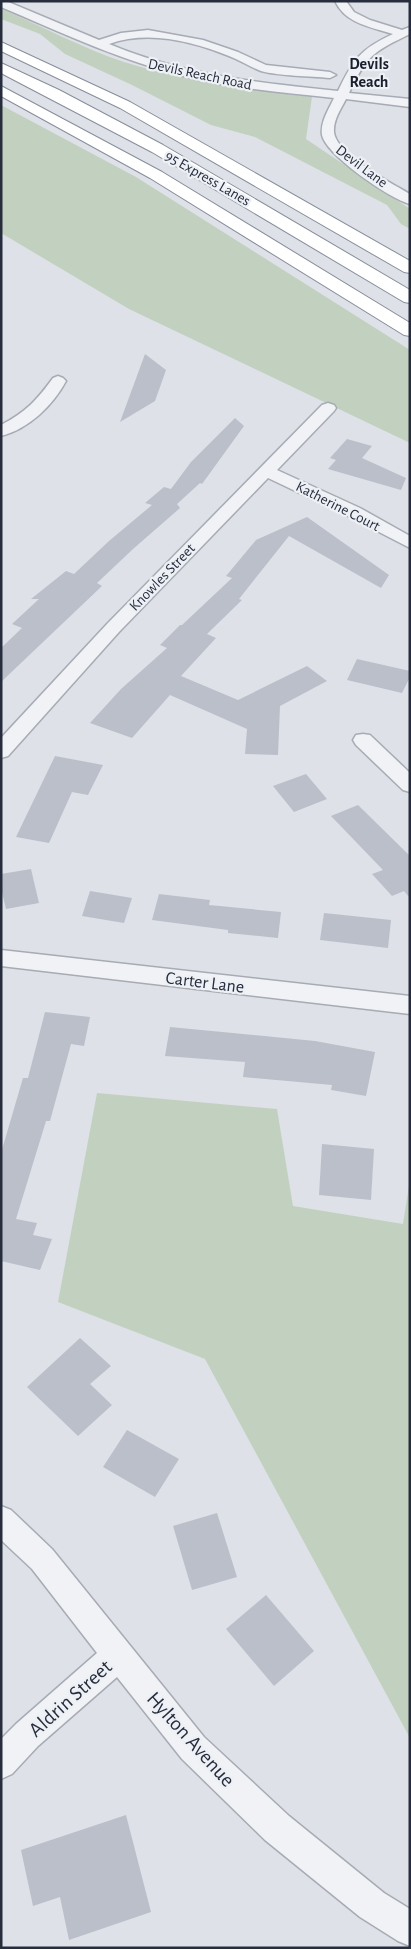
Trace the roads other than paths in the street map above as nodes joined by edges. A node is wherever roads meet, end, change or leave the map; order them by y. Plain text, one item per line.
1 (340, 1) edge
2 (1, 4) edge
3 (406, 31) edge
4 (99, 44) junction
5 (1, 46) edge
6 (1, 67) edge
7 (330, 75) dead end
8 (1, 90) edge
9 (341, 97) junction
10 (410, 103) edge
11 (410, 200) edge
12 (410, 268) edge
13 (410, 298) edge
14 (410, 331) edge
15 (58, 381) dead end
16 (328, 408) dead end
17 (1, 431) edge
18 (266, 472) junction
19 (410, 543) edge
20 (363, 740) dead end
21 (1, 751) edge
22 (410, 786) edge
23 (1, 958) edge
24 (410, 1004) edge
25 (1, 1520) edge
26 (118, 1654) junction
27 (1, 1763) edge
28 (410, 1929) edge

1 - 3 street
2 - 4 street, Devils Reach Road
3 - 9 street, Devil Lane
4 - 7 street
4 - 9 street, Devils Reach Road
5 - 12 highway
6 - 13 highway, 95 Express Lanes
8 - 14 highway
9 - 10 street, Devils Reach Road
9 - 11 street, Devil Lane
15 - 17 street
16 - 18 street, Knowles Street
18 - 19 street, Katherine Court
18 - 21 street, Knowles Street
20 - 22 street
23 - 24 street, Carter Lane
25 - 26 street, Hylton Avenue
26 - 27 street, Aldrin Street
26 - 28 street, Hylton Avenue

